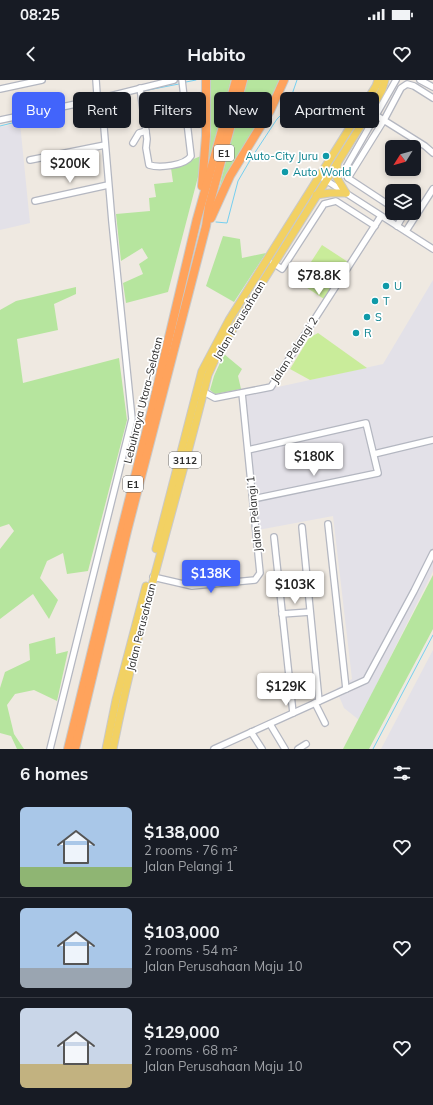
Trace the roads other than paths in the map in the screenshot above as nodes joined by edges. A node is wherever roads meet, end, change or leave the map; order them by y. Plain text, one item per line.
1 (42, 80) edge
2 (96, 80) edge
3 (174, 80) edge
4 (182, 80) edge
5 (206, 80) edge
6 (236, 80) edge
7 (243, 80) edge
8 (284, 80) edge
9 (378, 80) edge
10 (385, 80) edge
11 (396, 80) edge
12 (420, 80) edge
13 (432, 87) edge
14 (0, 89) edge
15 (141, 90) junction
16 (97, 92) edge
17 (131, 92) edge
18 (427, 94) junction
19 (379, 98) edge
20 (433, 98) edge
21 (379, 104) edge
22 (73, 105) edge
23 (379, 117) edge
24 (0, 120) edge
25 (384, 120) junction
26 (103, 128) edge
27 (362, 128) edge
28 (366, 128) edge
29 (146, 131) junction
30 (133, 143) dead end
31 (105, 144) junction
32 (433, 153) edge
33 (30, 160) dead end
34 (338, 162) junction
35 (323, 178) junction
36 (348, 178) junction
37 (108, 185) junction
38 (433, 189) edge
39 (346, 193) junction
40 (316, 195) junction
41 (35, 201) dead end
42 (385, 202) edge
43 (421, 208) edge
44 (381, 216) junction
45 (197, 219) junction
46 (400, 220) edge
47 (413, 220) edge
48 (206, 226) junction
49 (375, 226) junction
50 (397, 226) junction
51 (406, 231) junction
52 (433, 249) edge
53 (273, 263) junction
54 (204, 392) junction
55 (242, 393) junction
56 (433, 440) edge
57 (248, 450) junction
58 (374, 454) junction
59 (253, 499) junction
60 (328, 524) dead end
61 (302, 527) dead end
62 (274, 536) dead end
63 (433, 553) edge
64 (153, 577) junction
65 (310, 612) junction
66 (282, 614) junction
67 (346, 689) junction
68 (317, 702) junction
69 (293, 713) junction
70 (325, 723) dead end
71 (270, 724) junction
72 (251, 732) junction
73 (306, 744) dead end
74 (50, 749) edge
75 (68, 749) edge
76 (75, 749) edge
77 (106, 749) edge
78 (113, 749) edge
79 (214, 749) edge
80 (262, 749) edge
81 (285, 749) edge
82 (298, 749) edge

1 - 14 street
2 - 16 street
3 - 15 street
4 - 29 street
5 - 45 highway
6 - 45 highway, Lebuhraya Utara–Selatan / E1
7 - 48 highway, Lebuhraya Utara–Selatan / E1
8 - 48 highway
9 - 35 main road, Jalan Perusahaan
10 - 19 main road, Jalan Perusahaan / 3112
11 - 21 street
12 - 13 street
13 - 18 street
15 - 17 street
15 - 29 street
18 - 20 street
18 - 25 street
22 - 24 street
23 - 25 street
25 - 32 street
25 - 36 street
26 - 31 street
27 - 34 main road, Jalan Perusahaan / 3112
28 - 36 street
29 - 30 street
31 - 33 street
31 - 37 street
34 - 35 main road, Jalan Perusahaan / 3112
34 - 39 main road
35 - 39 street
35 - 40 main road, Jalan Perusahaan / 3112
35 - 77 main road, Jalan Perusahaan / 3112
36 - 42 street
37 - 41 street
37 - 74 street
38 - 43 street
39 - 40 main road
39 - 44 street
40 - 53 main road, Jalan Perusahaan / 3112
44 - 49 street, Jalan Pelangi 2
44 - 50 street
45 - 75 highway, Lebuhraya Utara–Selatan / E1
46 - 50 street
47 - 51 street
48 - 76 highway, Lebuhraya Utara–Selatan / E1
49 - 53 street
49 - 55 street, Jalan Pelangi 2
50 - 51 street
51 - 52 street
53 - 54 main road, Jalan Perusahaan / 3112
54 - 55 street, Jalan Pelangi 2
54 - 64 main road, Jalan Perusahaan / 3112
55 - 57 street, Jalan Pelangi 1
56 - 58 street
57 - 58 street
57 - 59 street, Jalan Pelangi 1
58 - 59 street
59 - 64 street, Jalan Pelangi 1
60 - 67 street
61 - 65 street
62 - 66 street
63 - 67 street
64 - 78 main road, Jalan Perusahaan / 3112
65 - 66 street
65 - 68 street
66 - 69 street
67 - 68 street
68 - 69 street
68 - 70 street
69 - 71 street
71 - 72 street
71 - 81 street
72 - 79 street
72 - 80 street
73 - 82 street

